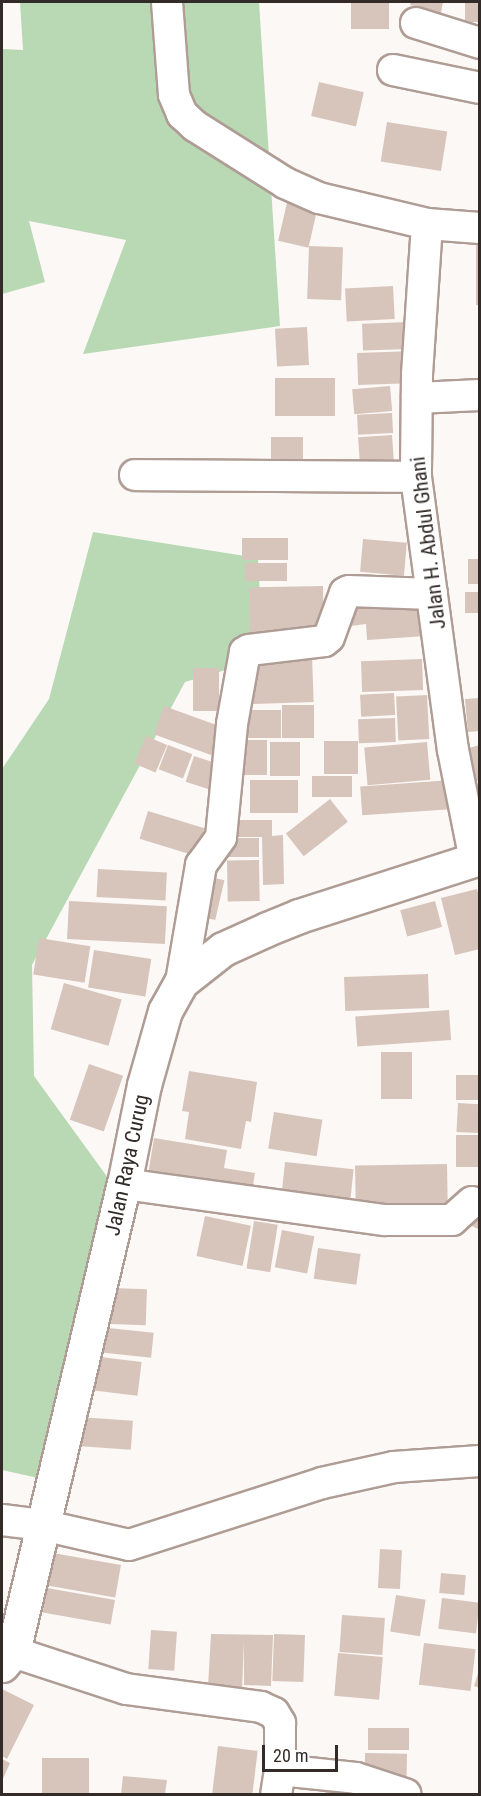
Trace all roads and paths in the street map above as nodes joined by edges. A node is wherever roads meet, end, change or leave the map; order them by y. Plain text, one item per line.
1 (167, 2) edge
2 (416, 23) dead end
3 (480, 43) edge
4 (393, 70) dead end
5 (480, 88) edge
6 (427, 224) junction
7 (480, 228) edge
8 (480, 394) edge
9 (417, 399) junction
10 (135, 475) dead end
11 (416, 477) junction
12 (432, 594) junction
13 (477, 859) edge
14 (181, 982) junction
15 (124, 1184) junction
16 (472, 1202) dead end
17 (480, 1461) edge
18 (2, 1520) edge
19 (42, 1526) junction
20 (7, 1659) edge
21 (278, 1782) edge
22 (405, 1794) edge

1 - 6 street
2 - 3 street
4 - 5 street
6 - 7 street
6 - 9 street, Jalan H. Abdul Ghani
8 - 9 street
9 - 11 street, Jalan H. Abdul Ghani
10 - 11 street
11 - 12 street, Jalan H. Abdul Ghani
12 - 13 street, Jalan H. Abdul Ghani
12 - 14 street
13 - 14 main road, Jalan Raya Curug
14 - 15 main road, Jalan Raya Curug
15 - 16 street
15 - 19 main road, Jalan Raya Curug
17 - 19 street
18 - 19 street
19 - 20 main road, Jalan Raya Curug
20 - 21 street
21 - 22 street

